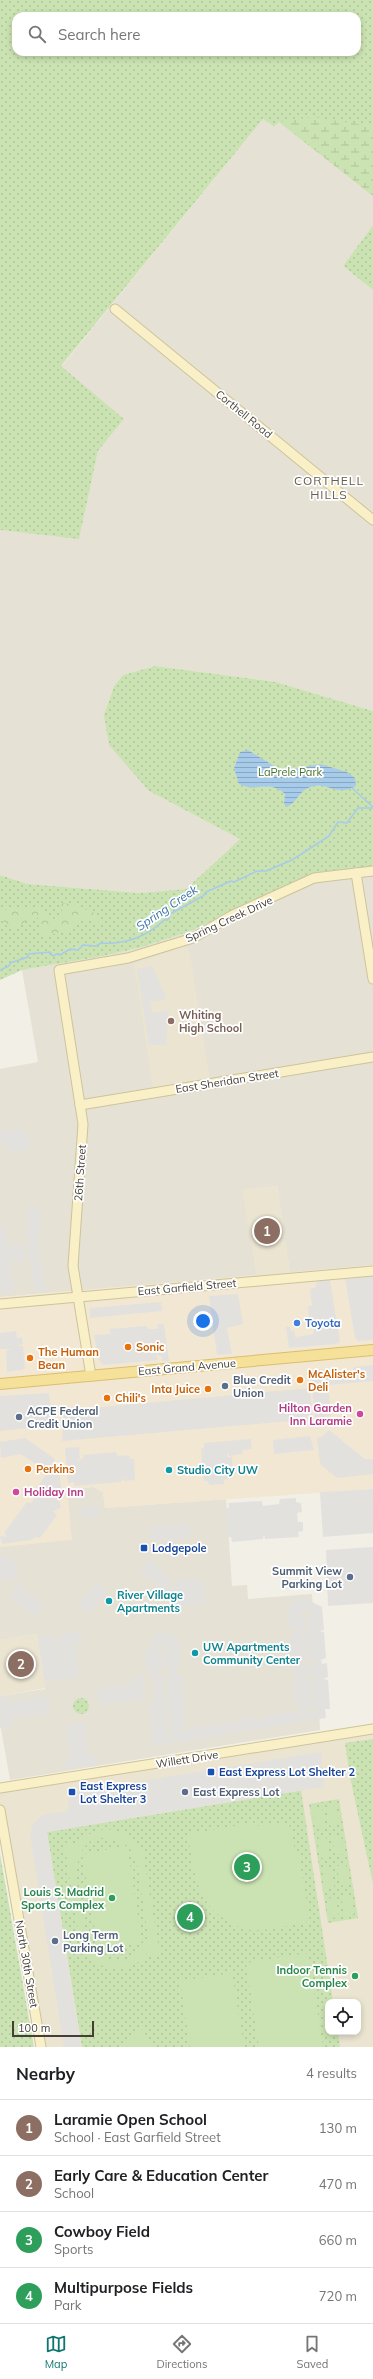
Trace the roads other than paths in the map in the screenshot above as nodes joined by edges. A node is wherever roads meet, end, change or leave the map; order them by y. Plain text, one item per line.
1 (115, 309) dead end
2 (373, 520) edge
3 (373, 871) edge
4 (356, 873) junction
5 (59, 970) joint
6 (373, 979) edge
7 (373, 1057) edge
8 (80, 1105) junction
9 (373, 1271) edge
10 (77, 1297) junction
11 (0, 1304) edge
12 (373, 1350) edge
13 (91, 1376) junction
14 (0, 1384) edge
15 (373, 1729) edge
16 (0, 1788) edge
17 (0, 1810) edge
18 (41, 2047) edge

1 - 2 street, Corthell Road
3 - 4 street, Spring Creek Drive
4 - 5 street, Spring Creek Drive
4 - 6 street
5 - 8 street, 26th Street
7 - 8 street, East Sheridan Street
8 - 10 street, 26th Street
9 - 10 street, East Garfield Street
10 - 11 street, East Garfield Street
10 - 13 street, 26th Street
12 - 13 main road, East Grand Avenue
13 - 14 main road, East Grand Avenue
15 - 16 street, Willett Drive
17 - 18 street, North 30th Street

